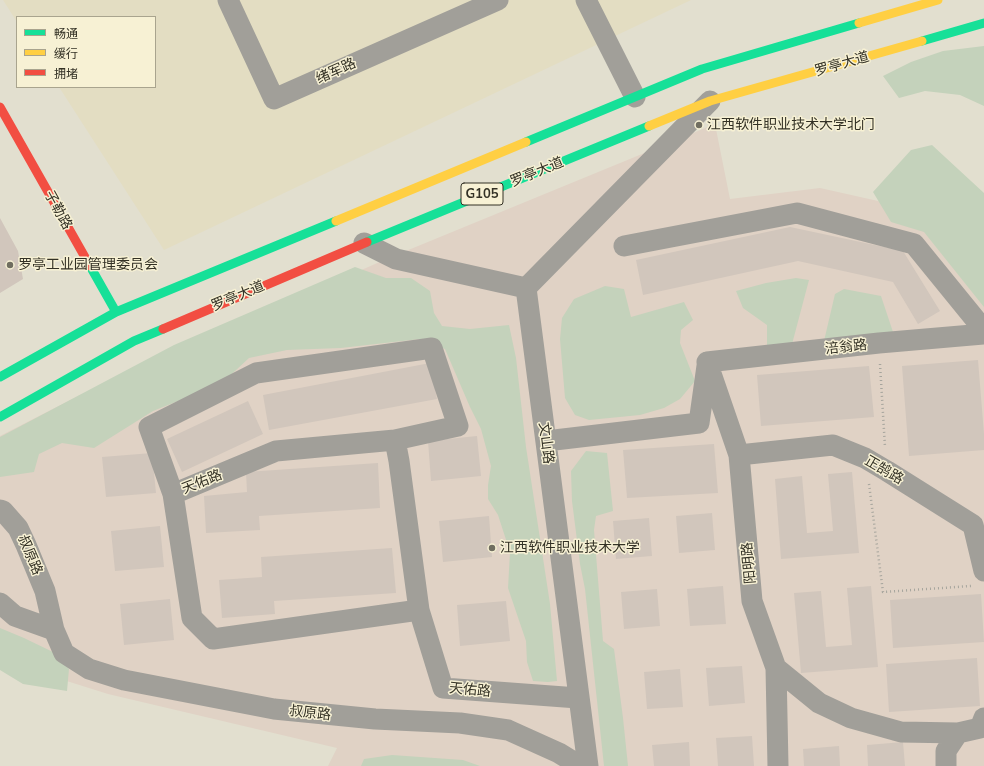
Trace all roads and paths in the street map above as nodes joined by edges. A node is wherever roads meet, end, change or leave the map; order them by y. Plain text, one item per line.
1 (228, 0) edge
2 (498, 0) edge
3 (586, 0) edge
4 (938, 0) edge
5 (984, 23) edge
6 (635, 97) junction
7 (710, 101) junction
8 (0, 107) edge
9 (364, 243) junction
10 (624, 246) dead end
11 (526, 288) junction
12 (116, 312) junction
13 (984, 330) edge
14 (984, 334) edge
15 (879, 343) junction
16 (708, 362) junction
17 (0, 377) edge
18 (0, 417) edge
19 (395, 440) junction
20 (546, 441) junction
21 (740, 455) junction
22 (865, 458) junction
23 (887, 471) junction
24 (173, 494) junction
25 (0, 510) edge
26 (980, 578) edge
27 (0, 603) edge
28 (419, 610) junction
29 (54, 630) junction
30 (776, 668) junction
31 (578, 698) junction
32 (984, 718) edge
33 (958, 733) junction
34 (580, 766) edge
35 (588, 766) edge
36 (778, 766) edge
37 (946, 766) edge

1 - 2 street, 绪军路
3 - 6 street
4 - 6 main road, G105
5 - 7 main road, 罗亭大道 / G105
6 - 12 main road, G105
7 - 9 main road, 罗亭大道 / G105
7 - 11 street
8 - 12 main road, 子勒路
9 - 11 street
9 - 18 main road, 罗亭大道 / G105
10 - 13 street
11 - 20 street, 文山路
12 - 17 main road, G105
14 - 15 street, 涪翁路
15 - 16 street, 涪翁路
15 - 23 path
16 - 20 street
16 - 21 street, 阳明路
19 - 24 street, 天佑路
19 - 24 street
19 - 28 street, 天佑路
20 - 31 street, 文山路
21 - 22 street, 正鹄路
21 - 30 street, 阳明路
22 - 23 street, 正鹄路
22 - 26 path
23 - 26 street, 正鹄路
24 - 28 street, 天佑路
25 - 29 street, 叔原路
27 - 29 street
28 - 31 street, 天佑路
29 - 34 street, 叔原路
30 - 33 street
30 - 36 street, 阳明路
31 - 35 street, 文山路
32 - 33 street
33 - 37 street

